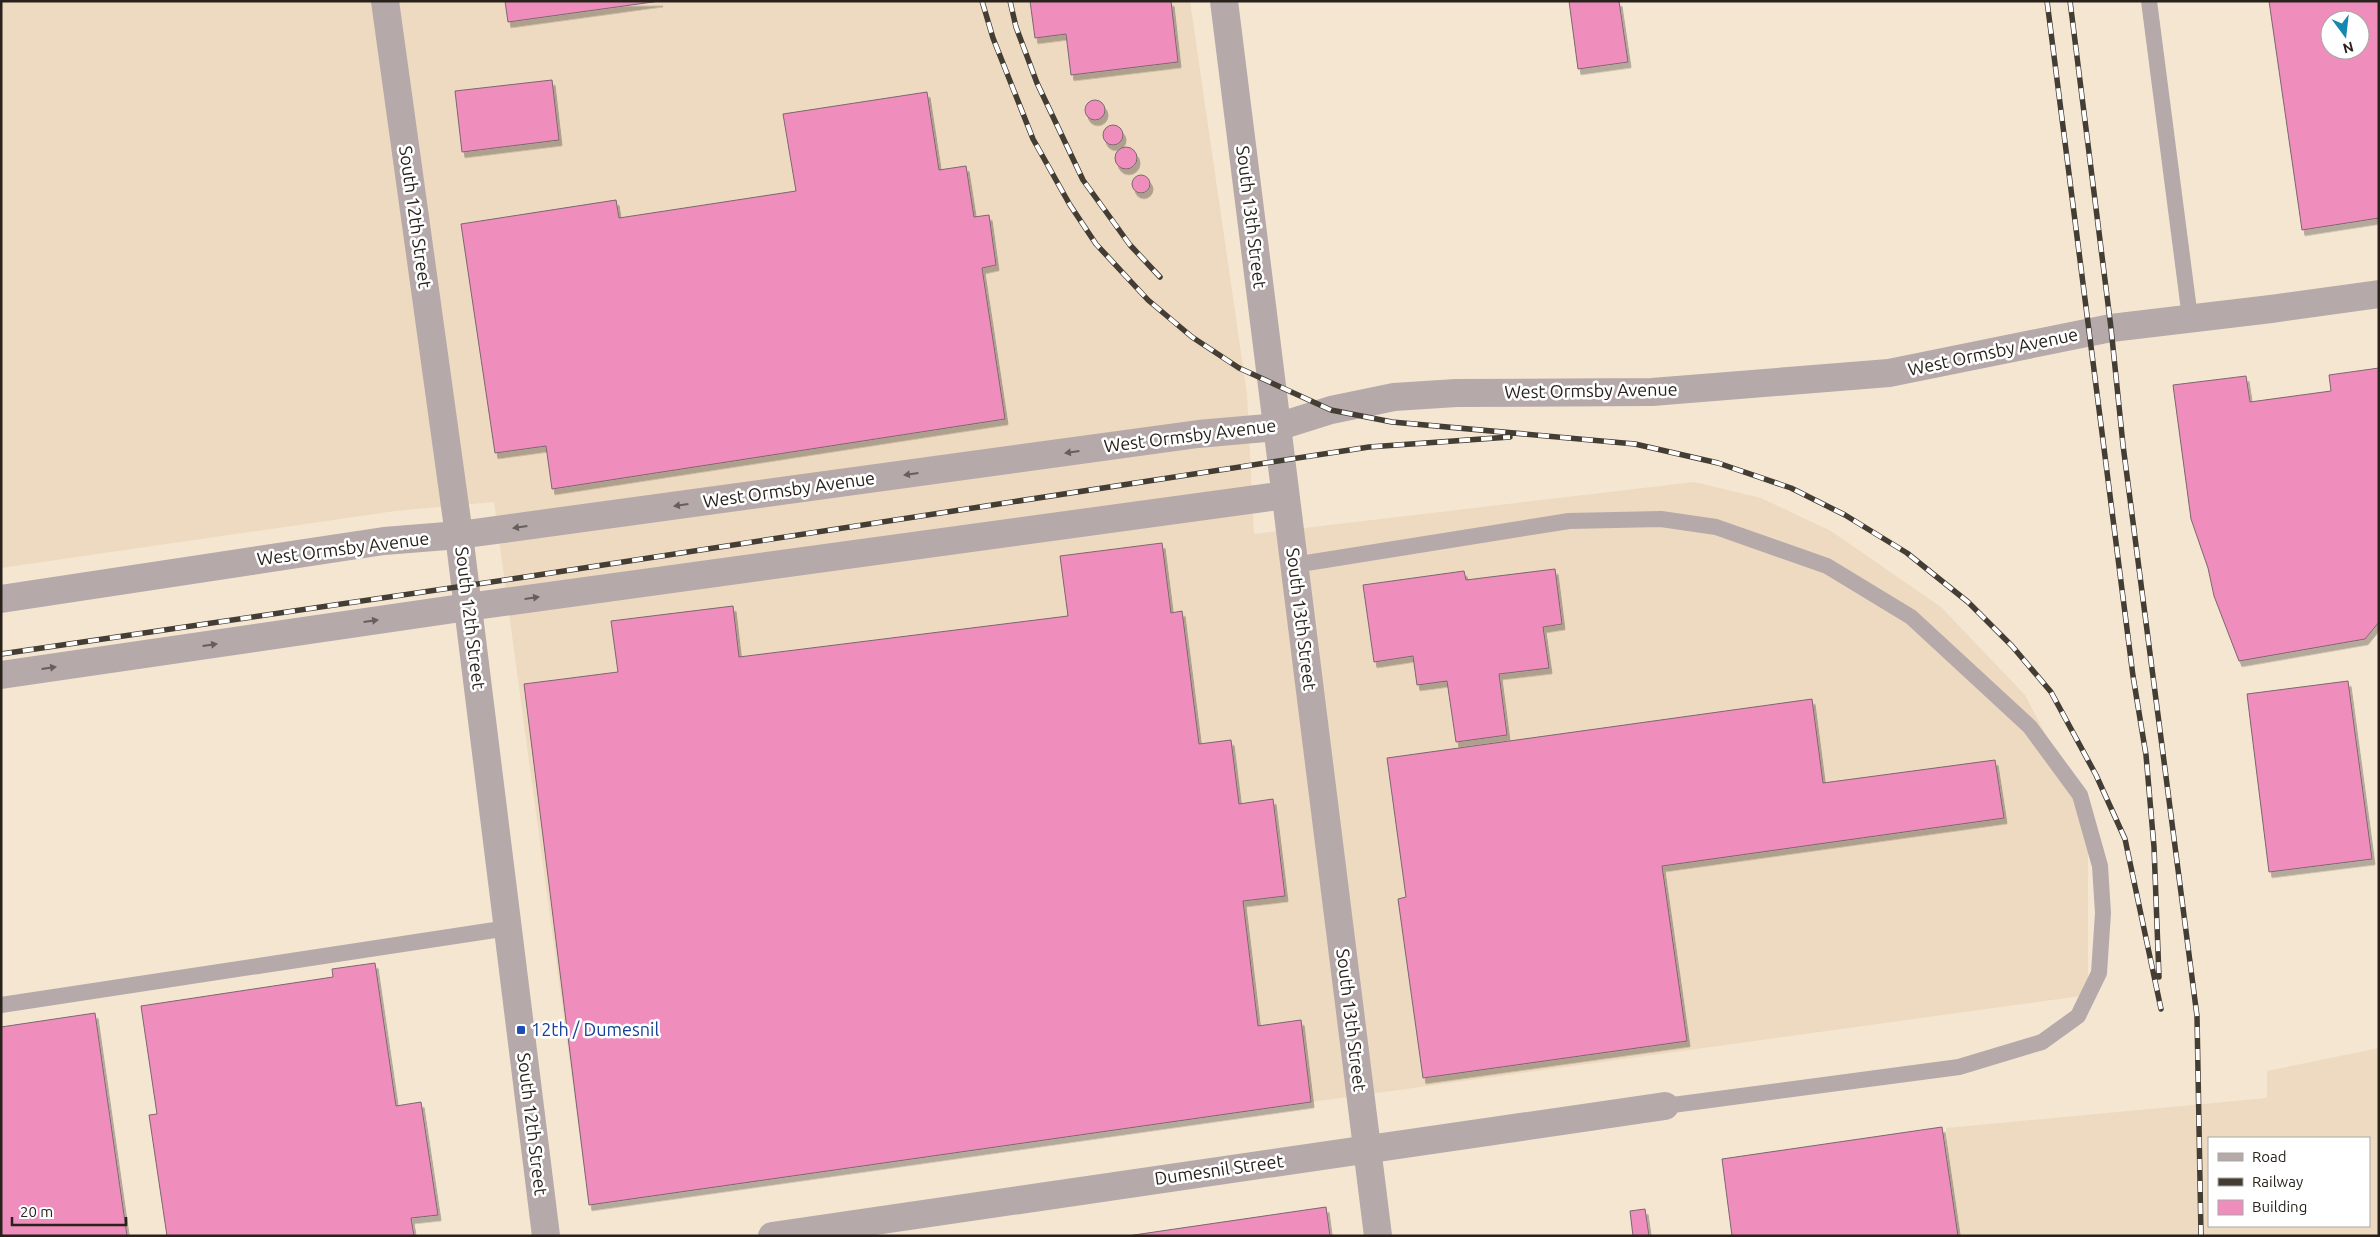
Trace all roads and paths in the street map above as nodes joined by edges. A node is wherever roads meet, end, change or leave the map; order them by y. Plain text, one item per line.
1 (385, 1) edge
2 (1224, 1) edge
3 (2148, 1) edge
4 (2379, 294) edge
5 (2190, 318) junction
6 (1277, 427) junction
7 (1285, 496) junction
8 (459, 535) junction
9 (1294, 564) junction
10 (1, 599) edge
11 (468, 607) junction
12 (1, 675) edge
13 (508, 928) junction
14 (1, 1005) edge
15 (1665, 1106) joint
16 (1367, 1148) junction
17 (546, 1236) edge
18 (772, 1236) edge
19 (1378, 1236) edge

1 - 8 street, South 12th Street
2 - 6 street, South 13th Street
3 - 5 lane
4 - 5 street, West Ormsby Avenue
5 - 6 street, West Ormsby Avenue
6 - 7 street, South 13th Street
6 -> 8 street, West Ormsby Avenue
7 - 9 street, South 13th Street
11 -> 7 street
8 - 10 street, West Ormsby Avenue
8 - 11 street, South 12th Street
9 - 15 lane
9 - 16 street, South 13th Street
12 -> 11 street
11 - 13 street, South 12th Street
13 - 14 lane
13 - 17 street, South 12th Street
15 - 16 street, Dumesnil Street
16 - 18 street, Dumesnil Street
16 - 19 street, South 13th Street

